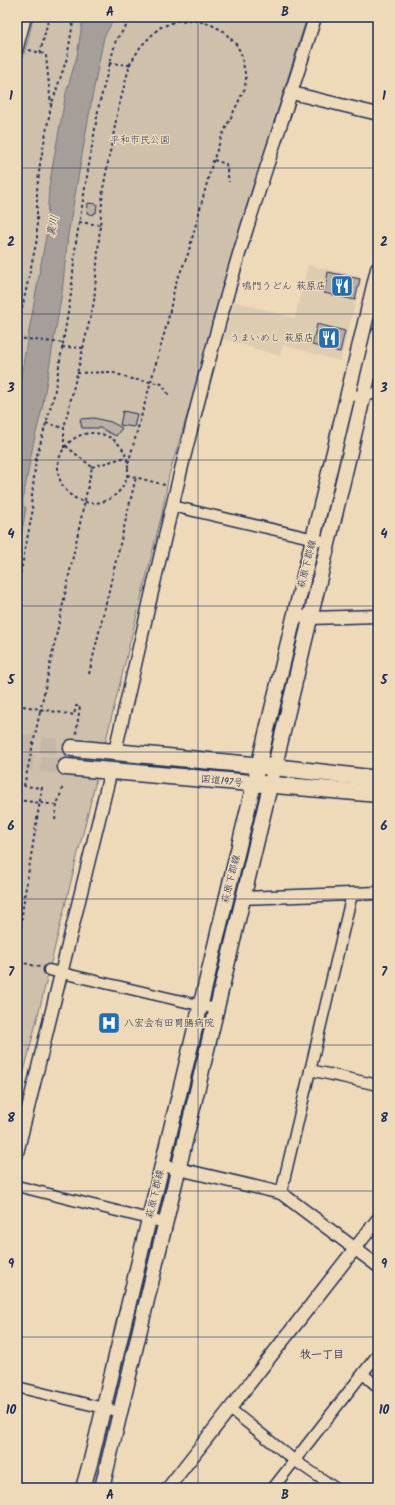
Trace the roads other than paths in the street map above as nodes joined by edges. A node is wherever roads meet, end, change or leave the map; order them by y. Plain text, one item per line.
1 (26, 17) edge
2 (315, 17) edge
3 (18, 49) edge
4 (292, 94) junction
5 (378, 114) edge
6 (378, 269) edge
7 (378, 335) edge
8 (378, 392) edge
9 (348, 394) junction
10 (363, 396) junction
11 (172, 506) junction
12 (313, 539) junction
13 (328, 542) junction
14 (295, 615) junction
15 (378, 616) edge
16 (310, 618) junction
17 (73, 743) tunnel mouth
18 (115, 751) junction
19 (266, 766) junction
20 (66, 767) tunnel mouth
21 (111, 770) junction
22 (378, 779) edge
23 (254, 784) junction
24 (270, 785) junction
25 (378, 794) edge
26 (378, 893) edge
27 (352, 894) junction
28 (242, 898) junction
29 (55, 971) junction
30 (201, 1005) junction
31 (216, 1009) junction
32 (310, 1070) junction
33 (378, 1085) edge
34 (17, 1153) edge
35 (162, 1165) junction
36 (178, 1169) junction
37 (17, 1186) edge
38 (281, 1193) junction
39 (149, 1219) junction
40 (378, 1219) edge
41 (165, 1223) junction
42 (355, 1249) junction
43 (378, 1266) edge
44 (378, 1354) edge
45 (363, 1374) junction
46 (378, 1387) edge
47 (17, 1388) edge
48 (104, 1408) junction
49 (230, 1409) junction
50 (120, 1412) junction
51 (294, 1460) junction
52 (83, 1488) edge
53 (102, 1488) edge
54 (168, 1488) edge
55 (273, 1488) edge
56 (334, 1488) edge

1 - 3 street
2 - 4 street
4 - 5 street
4 - 11 street
6 - 9 main road, 萩原下郡線
7 - 10 main road, 萩原下郡線
8 - 10 street
9 - 10 street
9 - 12 main road, 萩原下郡線
10 - 13 main road, 萩原下郡線
11 - 12 street
11 - 18 street
12 - 13 street
12 - 14 main road, 萩原下郡線
13 - 16 main road, 萩原下郡線
14 - 16 street
14 - 19 main road, 萩原下郡線
15 - 16 street
16 - 19 main road, 萩原下郡線
17 - 18 highway, 国道197号
18 - 19 highway, 国道197号
19 - 22 highway, 国道197号
19 - 23 main road, 萩原下郡線
19 - 24 main road, 萩原下郡線
20 - 21 highway, 国道197号
21 - 23 highway, 国道197号
21 - 29 street
23 - 24 highway, 国道197号
23 - 30 main road, 萩原下郡線
24 - 25 highway, 国道197号
24 - 28 main road, 萩原下郡線
26 - 27 street
27 - 28 street
27 - 32 street
28 - 31 main road, 萩原下郡線
29 - 30 street
29 - 34 street
30 - 31 street
30 - 35 main road, 萩原下郡線
31 - 36 main road, 萩原下郡線
32 - 33 street
32 - 38 street
35 - 36 street
35 - 39 main road, 萩原下郡線
36 - 38 street
36 - 41 main road, 萩原下郡線
37 - 39 street
38 - 42 street
39 - 41 street
39 - 48 main road, 萩原下郡線
40 - 42 street
41 - 50 main road, 萩原下郡線
42 - 43 street
42 - 49 street
44 - 45 street
45 - 46 street
45 - 51 street
47 - 48 street
48 - 50 street
48 - 52 main road, 萩原下郡線
49 - 51 street
49 - 54 street
50 - 53 main road, 萩原下郡線
51 - 55 street
51 - 56 street

